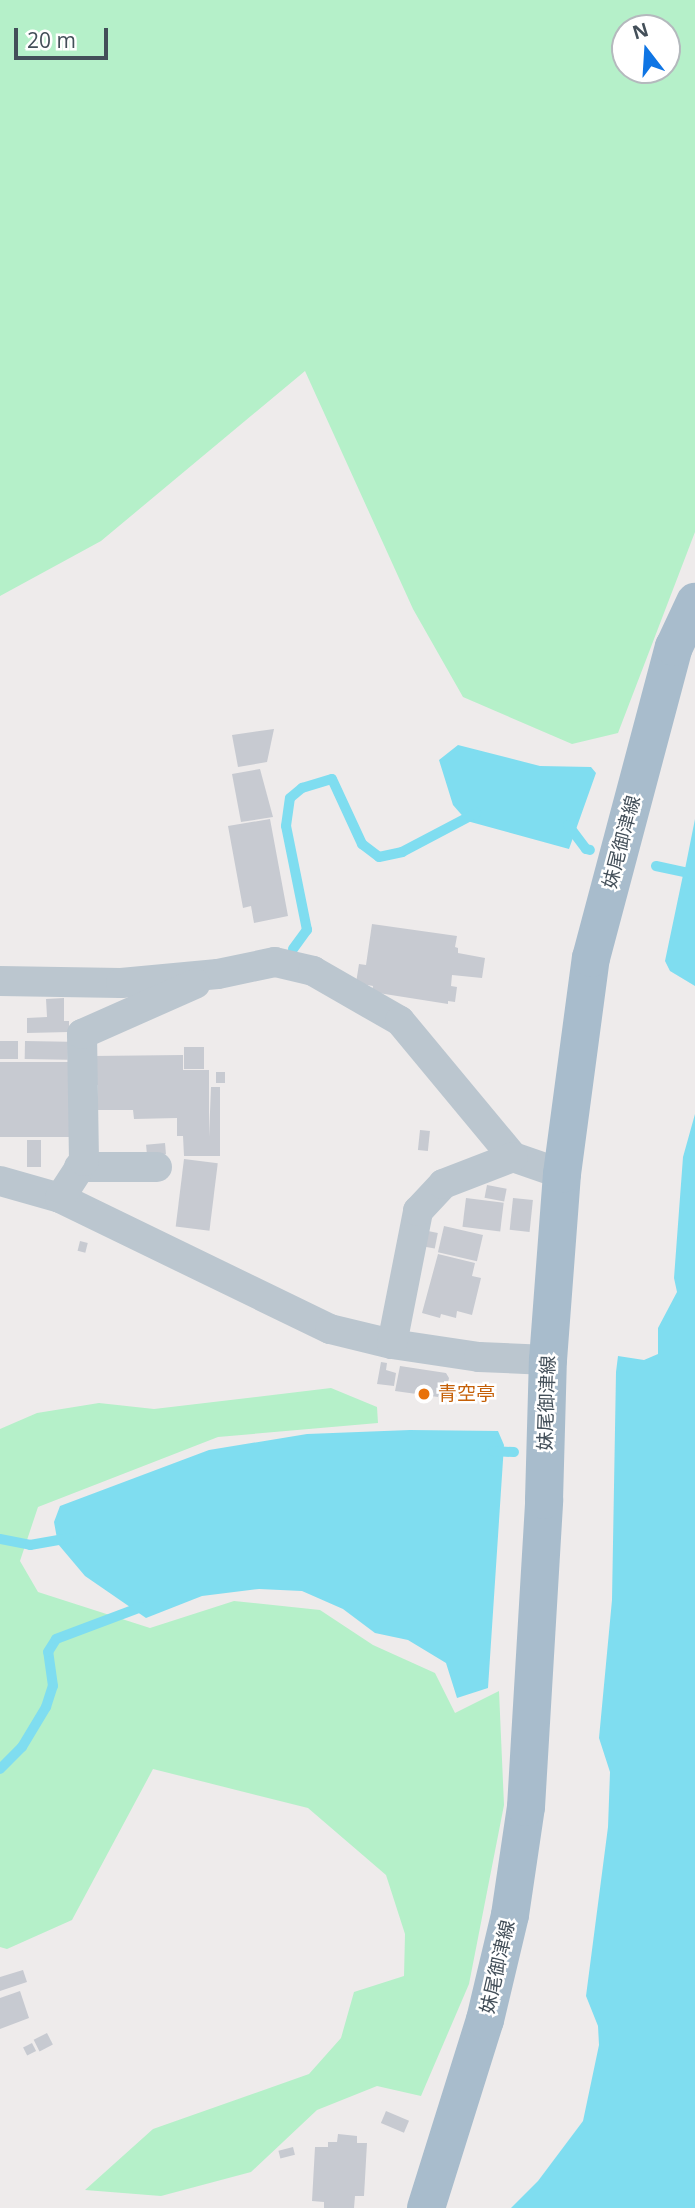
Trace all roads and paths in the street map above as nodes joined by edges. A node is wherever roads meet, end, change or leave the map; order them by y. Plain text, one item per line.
1 (695, 602) edge
2 (218, 974) junction
3 (0, 981) edge
4 (513, 1157) junction
5 (79, 1167) junction
6 (157, 1167) dead end
7 (562, 1174) junction
8 (0, 1181) edge
9 (60, 1198) junction
10 (392, 1344) junction
11 (548, 1360) junction
12 (426, 2208) edge

1 - 7 main road, 妹尾御津線
2 - 3 street
2 - 4 street
2 - 5 street
4 - 7 street
4 - 10 street
5 - 6 street
5 - 9 street
7 - 11 main road, 妹尾御津線
8 - 9 street
9 - 10 street
10 - 11 street
11 - 12 main road, 妹尾御津線

